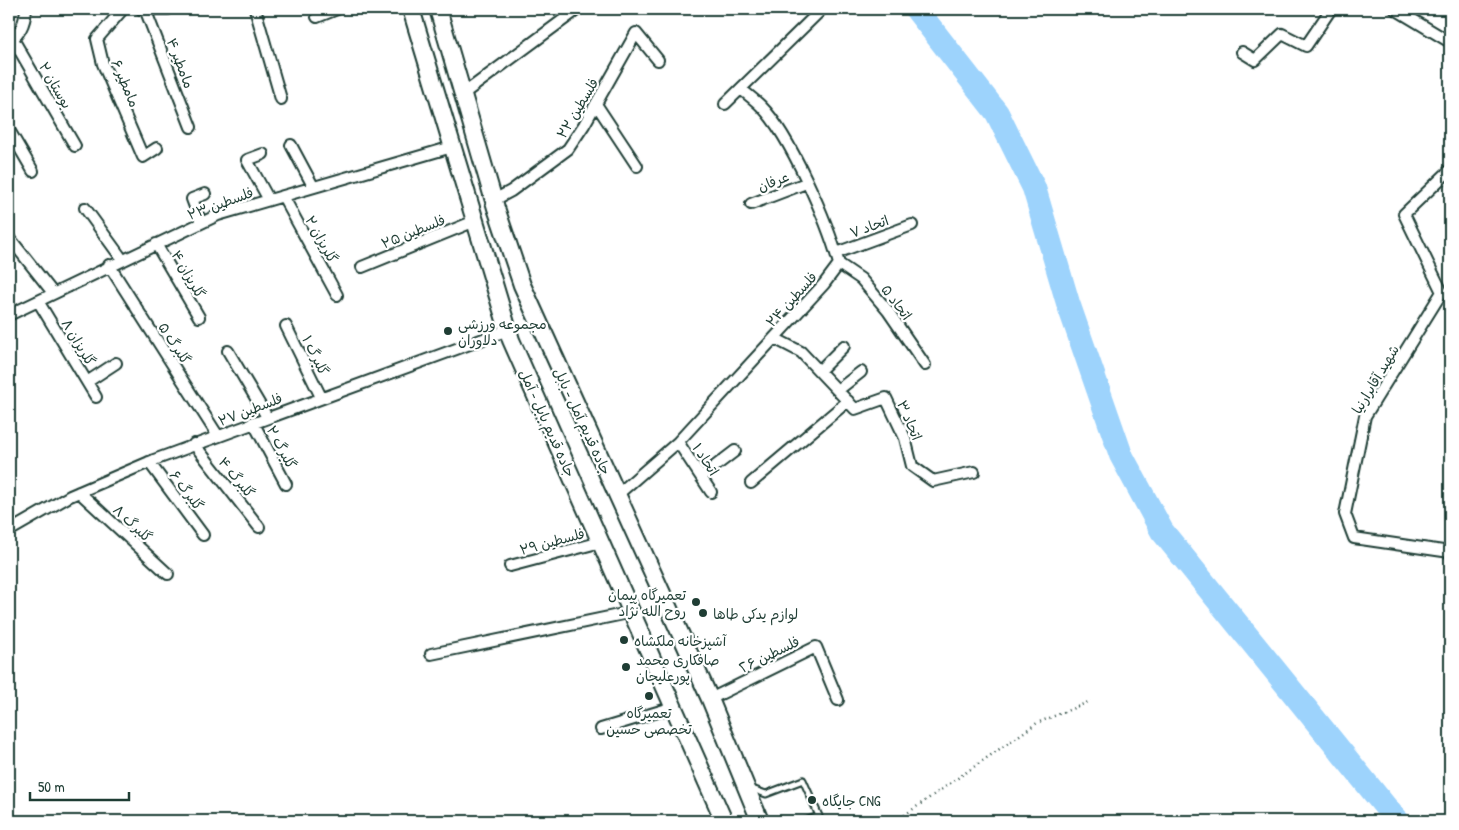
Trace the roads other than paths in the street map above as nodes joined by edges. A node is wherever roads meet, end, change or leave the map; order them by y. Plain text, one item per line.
1 (26, 9) edge
2 (123, 9) edge
3 (140, 9) edge
4 (145, 9) edge
5 (168, 9) edge
6 (255, 9) edge
7 (337, 9) edge
8 (411, 9) edge
9 (438, 9) edge
10 (578, 9) edge
11 (1331, 9) edge
12 (1395, 9) edge
13 (819, 12) dead end
14 (317, 16) dead end
15 (11, 40) edge
16 (1450, 42) edge
17 (1242, 52) dead end
18 (658, 60) dead end
19 (741, 89) junction
20 (463, 94) junction
21 (281, 99) dead end
22 (596, 104) junction
23 (726, 104) dead end
24 (191, 127) dead end
25 (9, 130) edge
26 (291, 145) dead end
27 (75, 146) dead end
28 (452, 147) junction
29 (157, 148) dead end
30 (263, 154) dead end
31 (637, 166) dead end
32 (1450, 170) edge
33 (33, 171) dead end
34 (806, 183) junction
35 (314, 186) junction
36 (205, 194) dead end
37 (283, 196) junction
38 (269, 200) junction
39 (494, 200) junction
40 (750, 204) dead end
41 (86, 208) dead end
42 (475, 221) junction
43 (202, 223) junction
44 (912, 225) dead end
45 (12, 240) dead end
46 (156, 244) junction
47 (836, 253) junction
48 (122, 259) junction
49 (839, 264) junction
50 (109, 266) junction
51 (362, 267) dead end
52 (53, 293) junction
53 (337, 295) dead end
54 (38, 301) junction
55 (9, 315) edge
56 (199, 318) dead end
57 (286, 326) dead end
58 (508, 330) junction
59 (774, 338) junction
60 (844, 346) dead end
61 (228, 351) dead end
62 (116, 363) dead end
63 (925, 365) dead end
64 (819, 371) junction
65 (861, 372) dead end
66 (87, 382) junction
67 (838, 390) junction
68 (321, 397) junction
69 (96, 398) dead end
70 (848, 401) junction
71 (267, 417) junction
72 (253, 422) junction
73 (218, 436) junction
74 (678, 442) junction
75 (194, 444) junction
76 (735, 451) dead end
77 (149, 462) junction
78 (974, 472) dead end
79 (701, 477) junction
80 (751, 483) dead end
81 (286, 484) dead end
82 (79, 492) junction
83 (711, 492) dead end
84 (617, 495) junction
85 (259, 527) dead end
86 (9, 531) edge
87 (204, 535) dead end
88 (601, 542) junction
89 (1450, 552) edge
90 (510, 566) dead end
91 (168, 574) dead end
92 (633, 612) junction
93 (431, 654) dead end
94 (710, 699) junction
95 (838, 700) dead end
96 (674, 707) junction
97 (601, 729) dead end
98 (744, 786) junction
99 (724, 821) edge
100 (760, 821) edge
101 (805, 821) edge

1 - 15 street
2 - 29 street, مامطیر ۶
3 - 4 street
4 - 5 street
4 - 24 street, مامطیر ۴
6 - 21 street
7 - 14 street
8 - 28 main road, جاده قدیم بابل - آمل
9 - 20 main road, جاده قدیم آمل - بابل
10 - 20 street
11 - 17 street
12 - 16 street
13 - 19 street
15 - 27 street, بوستان ۲
18 - 22 street, فلسطین ۲۲
19 - 23 street
19 - 34 street
20 - 39 main road, جاده قدیم آمل - بابل
22 - 31 street
22 - 39 street, فلسطین ۲۲
25 - 33 street
26 - 35 street
28 - 35 street, فلسطین ۲۳
28 - 42 main road, جاده قدیم بابل - آمل
30 - 38 street
32 - 89 street, شهید آقابرارنیا
34 - 40 street, عرفان
34 - 47 street
35 - 37 street, فلسطین ۲۳
36 - 43 street
37 - 38 street, فلسطین ۲۳
37 - 53 street, گلریزان ۲
38 - 43 street, فلسطین ۲۳
39 - 84 main road, جاده قدیم آمل - بابل
41 - 48 street
42 - 51 street, فلسطین ۲۵
42 - 58 main road, جاده قدیم بابل - آمل
43 - 46 street, فلسطین ۲۳
44 - 47 street, اتحاد ۷
45 - 52 street
46 - 48 street, فلسطین ۲۳
46 - 56 street, گلریزان ۴
47 - 49 street
48 - 50 street, فلسطین ۲۳
49 - 59 street, فلسطین ۲۴
49 - 63 street, اتحاد ۵
50 - 52 street, فلسطین ۲۳
50 - 73 street, گلبرگ ۵
52 - 54 street, فلسطین ۲۳
54 - 55 street, فلسطین ۲۳
54 - 66 street, گلریزان ۸
57 - 68 street, گلبرگ ۱
58 - 68 street, فلسطین ۲۷
58 - 88 main road, جاده قدیم بابل - آمل
59 - 64 street
59 - 74 street, فلسطین ۲۴
60 - 64 street
61 - 71 street
62 - 66 street
64 - 67 street
65 - 67 street
66 - 69 street, گلریزان ۸
67 - 70 street
68 - 71 street, فلسطین ۲۷
70 - 78 street, اتحاد ۳
70 - 80 street
71 - 72 street, فلسطین ۲۷
72 - 73 street, فلسطین ۲۷
72 - 81 street, گلبرگ ۲
73 - 75 street, فلسطین ۲۷
74 - 79 street, اتحاد ۱
74 - 84 street, فلسطین ۲۴
75 - 77 street, فلسطین ۲۷
75 - 85 street, گلبرگ ۴
76 - 79 street
77 - 82 street, فلسطین ۲۷
77 - 87 street, گلبرگ ۶
79 - 83 street, اتحاد ۱
82 - 86 street, فلسطین ۲۷
82 - 91 street, گلبرگ ۸
84 - 94 main road, جاده قدیم آمل - بابل
88 - 90 street, فلسطین ۲۹
88 - 92 main road, جاده قدیم بابل - آمل
92 - 93 street
92 - 96 main road, جاده قدیم بابل - آمل
94 - 95 street, فلسطين ٢۶
94 - 98 main road, جاده قدیم آمل - بابل
96 - 97 street
96 - 99 main road, جاده قدیم بابل - آمل
98 - 100 main road, جاده قدیم آمل - بابل
98 - 101 lane

